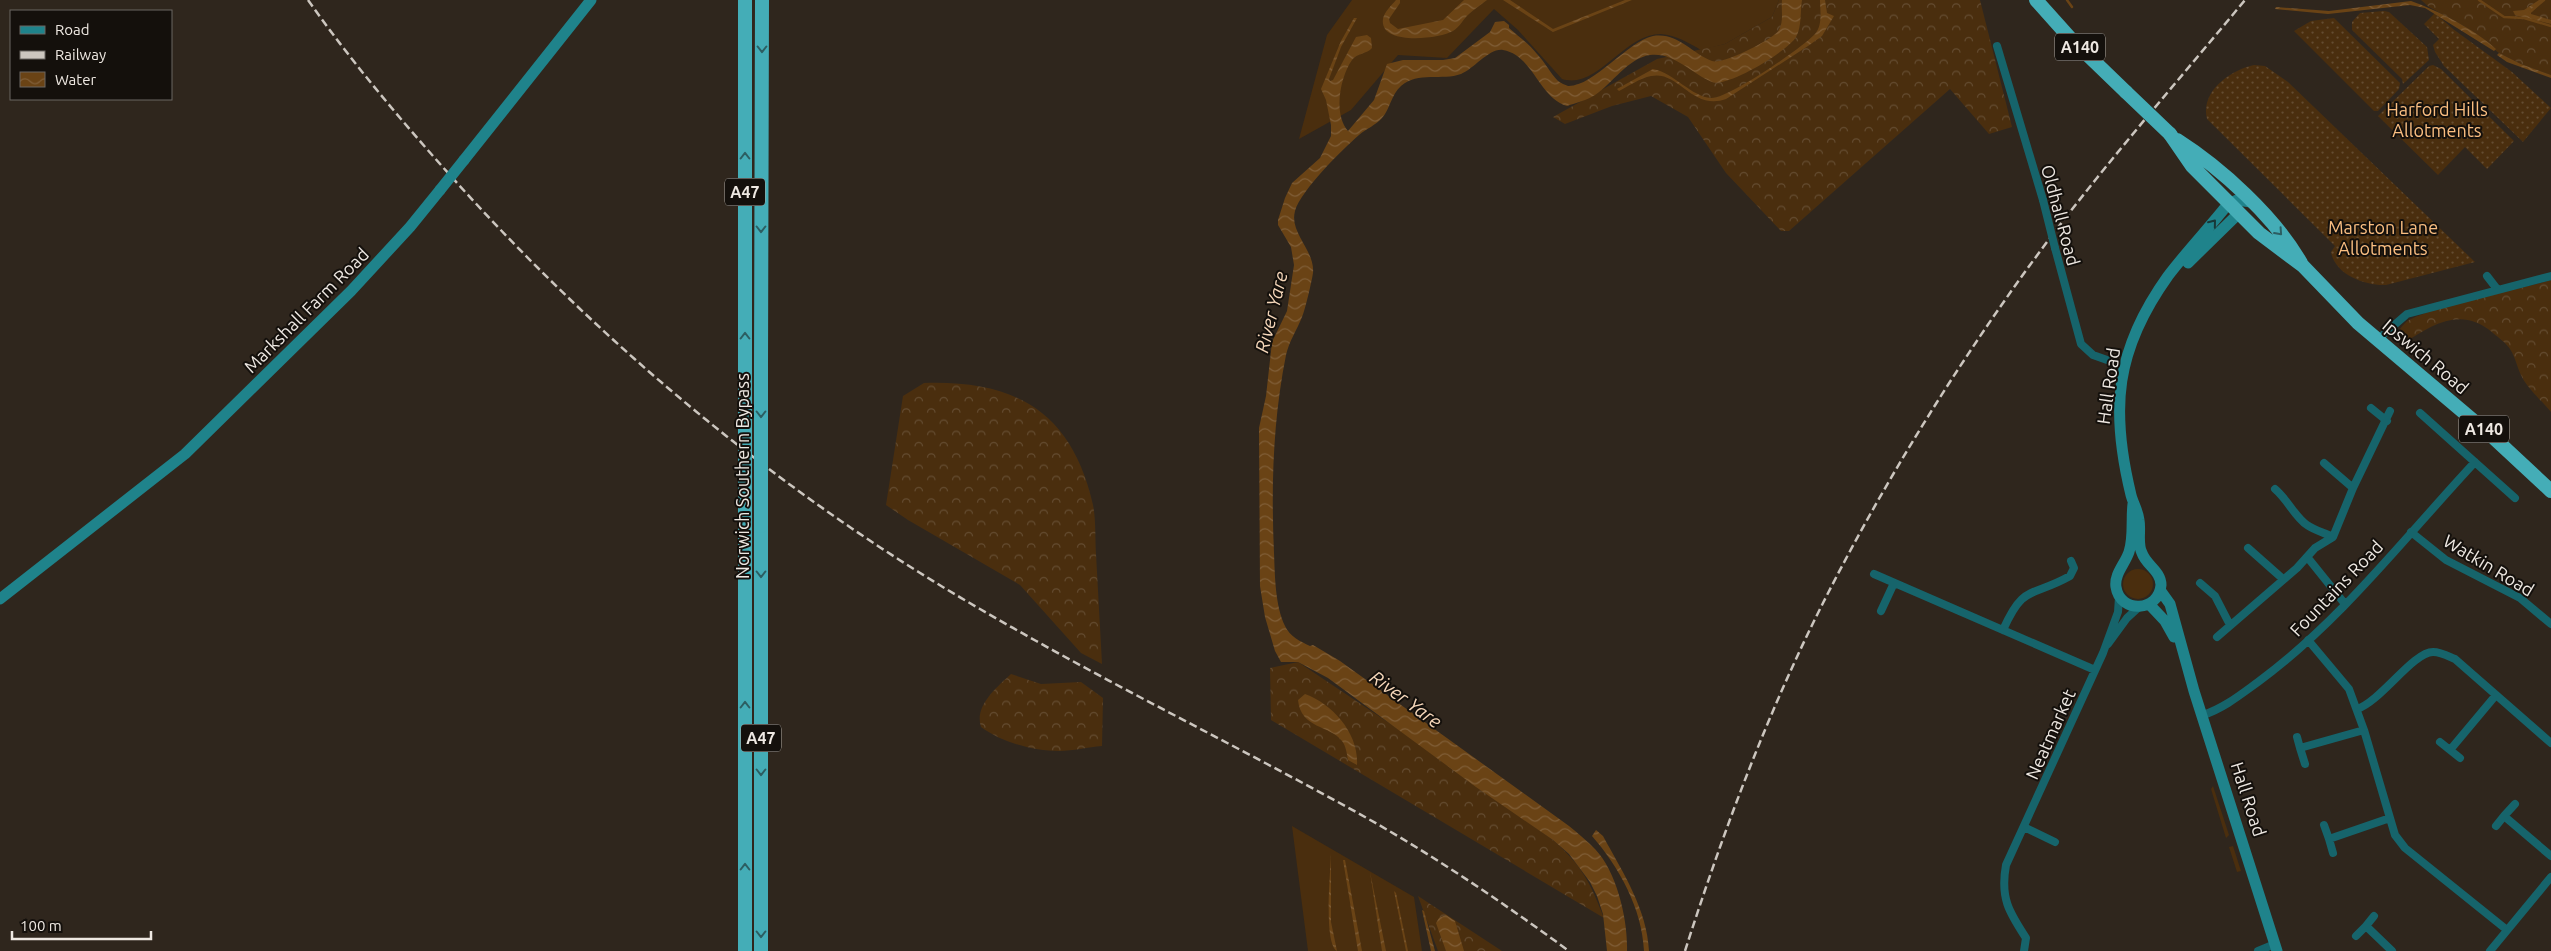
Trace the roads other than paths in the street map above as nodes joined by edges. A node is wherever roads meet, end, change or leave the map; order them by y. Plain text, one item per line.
1 (591, 0) edge
2 (745, 0) edge
3 (762, 0) edge
4 (2036, 0) edge
5 (1997, 46) dead end
6 (2170, 134) junction
7 (2239, 205) junction
8 (2487, 276) dead end
9 (2551, 276) edge
10 (2497, 289) junction
11 (2377, 340) junction
12 (2124, 366) junction
13 (2372, 408) dead end
14 (2390, 411) dead end
15 (2420, 413) dead end
16 (2387, 421) junction
17 (2475, 462) junction
18 (2324, 463) dead end
19 (2353, 488) junction
20 (2275, 489) dead end
21 (2551, 491) edge
22 (2515, 498) dead end
23 (2133, 504) junction
24 (2411, 532) junction
25 (2333, 537) junction
26 (2248, 548) dead end
27 (2308, 558) junction
28 (2072, 562) dead end
29 (2148, 564) junction
30 (2121, 568) junction
31 (1874, 574) dead end
32 (2283, 579) junction
33 (1894, 582) junction
34 (2200, 583) dead end
35 (2160, 590) junction
36 (2118, 596) junction
37 (0, 599) edge
38 (2345, 604) junction
39 (2144, 606) junction
40 (1881, 611) dead end
41 (2551, 624) edge
42 (2230, 625) junction
43 (2002, 630) junction
44 (2218, 637) dead end
45 (2308, 640) junction
46 (2103, 653) junction
47 (2185, 659) junction
48 (2095, 670) junction
49 (2496, 695) junction
50 (2357, 709) junction
51 (2203, 715) junction
52 (2364, 730) junction
53 (2297, 737) dead end
54 (2440, 742) dead end
55 (2551, 743) edge
56 (2300, 748) junction
57 (2450, 750) junction
58 (2460, 758) dead end
59 (2305, 764) dead end
60 (2514, 804) dead end
61 (2504, 816) junction
62 (2390, 818) junction
63 (2324, 825) dead end
64 (2496, 826) dead end
65 (2024, 827) junction
66 (2329, 839) junction
67 (2055, 842) dead end
68 (2333, 853) dead end
69 (2551, 856) edge
70 (2551, 877) edge
71 (2374, 916) dead end
72 (2366, 926) junction
73 (2508, 930) junction
74 (2356, 936) dead end
75 (2276, 948) edge
76 (745, 951) edge
77 (762, 951) edge
78 (2024, 951) edge
79 (2258, 951) edge
80 (2392, 951) edge
81 (2490, 951) edge

1 - 37 street, Markshall Farm Road, bridge
76 -> 2 highway, Norwich Southern Bypass / A47, bridge
3 -> 77 highway, Norwich Southern Bypass / A47, bridge
4 - 6 highway, Ipswich Road / A140, bridge
5 - 12 street, Oldhall Road, bridge
6 - 7 highway, Ipswich Road / A140
6 - 7 highway, Ipswich Road / A140
7 - 11 highway, Ipswich Road / A140
7 - 12 street, Hall Road
8 - 10 street
9 - 10 street
10 - 11 street
11 - 21 highway, Ipswich Road / A140
12 - 23 street, Hall Road
13 - 16 street
14 - 16 street
15 - 17 street
16 - 19 street
17 - 22 street
17 - 24 street, Fountains Road
18 - 19 street
19 - 25 street
20 - 25 street
23 - 29 street, Hall Road
23 - 30 street, Hall Road
24 - 38 street, Fountains Road
24 - 41 street, Watkin Road
25 - 27 street
26 - 32 street
27 - 32 street
27 - 38 street
28 - 43 street
29 - 30 street
29 - 35 street, Hall Road
30 - 36 street, Hall Road
31 - 33 street
32 - 42 street
33 - 40 street
33 - 43 street
34 - 42 street
35 - 39 street
35 - 47 street, Hall Road
36 - 39 street, Hall Road
36 - 46 street, Neatmarket
38 - 45 street, Fountains Road
39 - 46 street, Neatmarket
39 - 47 street, Hall Road
42 - 44 street
43 - 48 street
45 - 50 street
45 - 51 street, Fountains Road
46 - 48 street, Neatmarket
47 - 51 street, Hall Road
48 - 65 street, Neatmarket
49 - 50 street
49 - 55 street
49 - 57 street
50 - 52 street
51 - 75 street, Hall Road
52 - 56 street
52 - 62 street
53 - 56 street
54 - 57 street
56 - 59 street
57 - 58 street
60 - 61 street
61 - 64 street
61 - 69 street
62 - 66 street
62 - 73 street
63 - 66 street
65 - 67 street
65 - 78 street, Neatmarket
66 - 68 street
70 - 73 street
71 - 72 street
72 - 74 street
72 - 80 street
73 - 81 street
75 - 79 street

